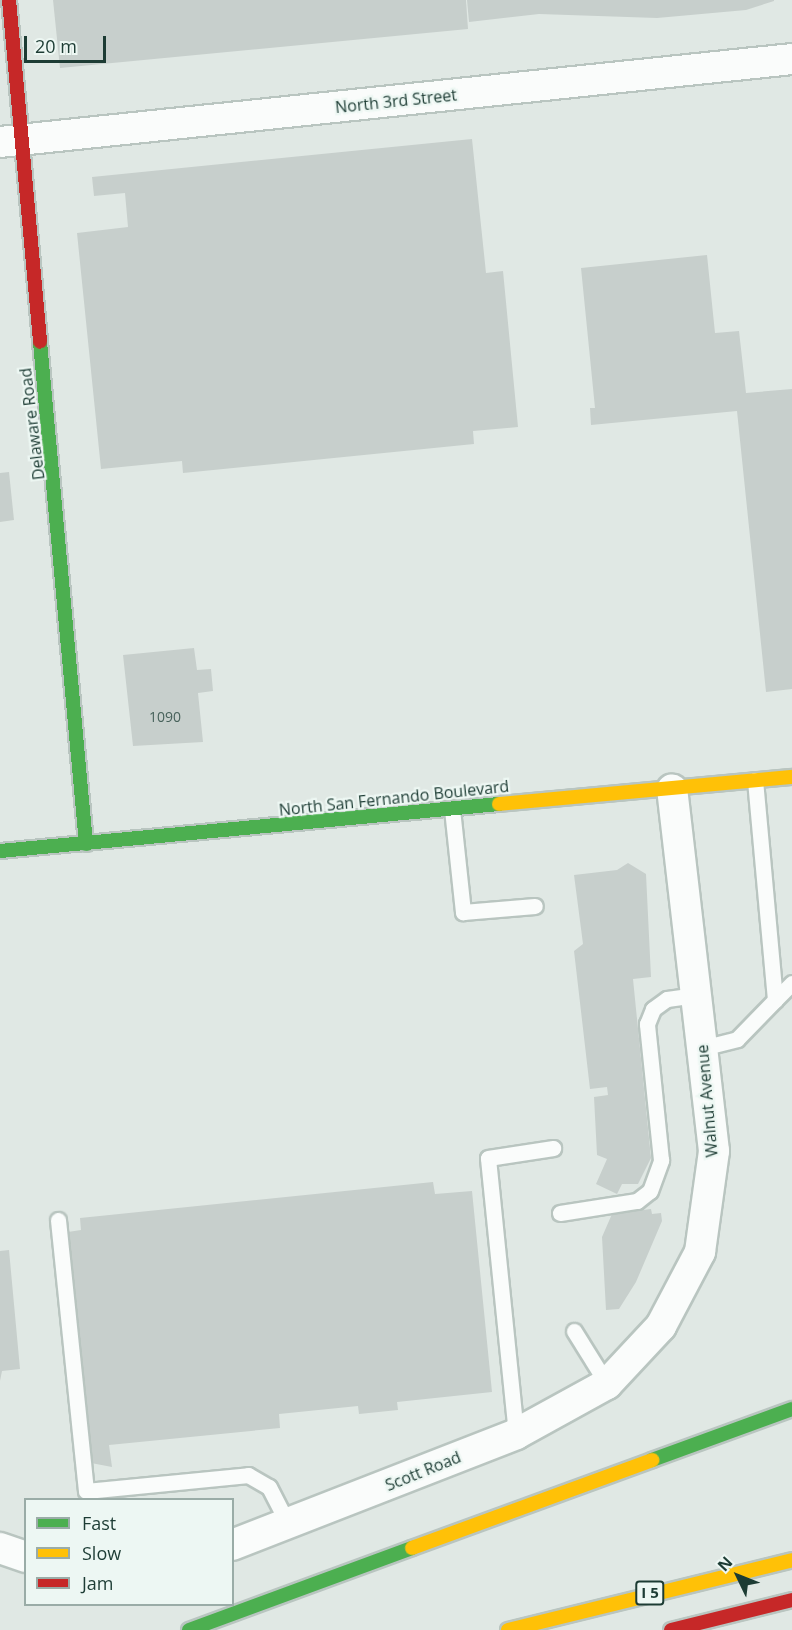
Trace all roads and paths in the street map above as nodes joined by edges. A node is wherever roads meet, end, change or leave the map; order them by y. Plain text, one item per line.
1 (9, 0) edge
2 (792, 59) edge
3 (10, 141) edge
4 (792, 777) edge
5 (755, 780) junction
6 (672, 789) junction
7 (452, 809) junction
8 (86, 844) junction
9 (0, 851) edge
10 (535, 906) dead end
11 (792, 983) edge
12 (696, 995) junction
13 (775, 1000) junction
14 (702, 1048) junction
15 (553, 1149) dead end
16 (560, 1213) dead end
17 (58, 1220) dead end
18 (574, 1331) dead end
19 (607, 1384) junction
20 (792, 1409) edge
21 (516, 1434) junction
22 (288, 1524) junction
23 (234, 1544) edge
24 (0, 1548) edge
25 (24, 1556) edge
26 (792, 1560) edge
27 (792, 1600) edge
28 (189, 1630) edge
29 (508, 1630) edge
30 (671, 1630) edge

1 - 3 main road, Delaware Road
2 - 3 street, North 3rd Street
3 - 8 main road, Delaware Road
4 - 5 main road, North San Fernando Boulevard
5 - 6 main road, North San Fernando Boulevard
5 - 13 lane
6 - 7 main road, North San Fernando Boulevard
6 - 12 street, Walnut Avenue
7 - 8 main road, North San Fernando Boulevard
7 - 10 lane
8 - 9 main road, North San Fernando Boulevard
11 - 13 lane
12 - 14 street, Walnut Avenue
12 - 16 lane
13 - 14 lane
14 - 19 street, Walnut Avenue
15 - 21 lane
17 - 22 lane
18 - 19 lane
19 - 21 street, Scott Road
20 - 28 main road
21 - 22 street, Scott Road
22 - 23 street, Scott Road
24 - 25 street
26 - 29 main road, I 5
27 - 30 main road

